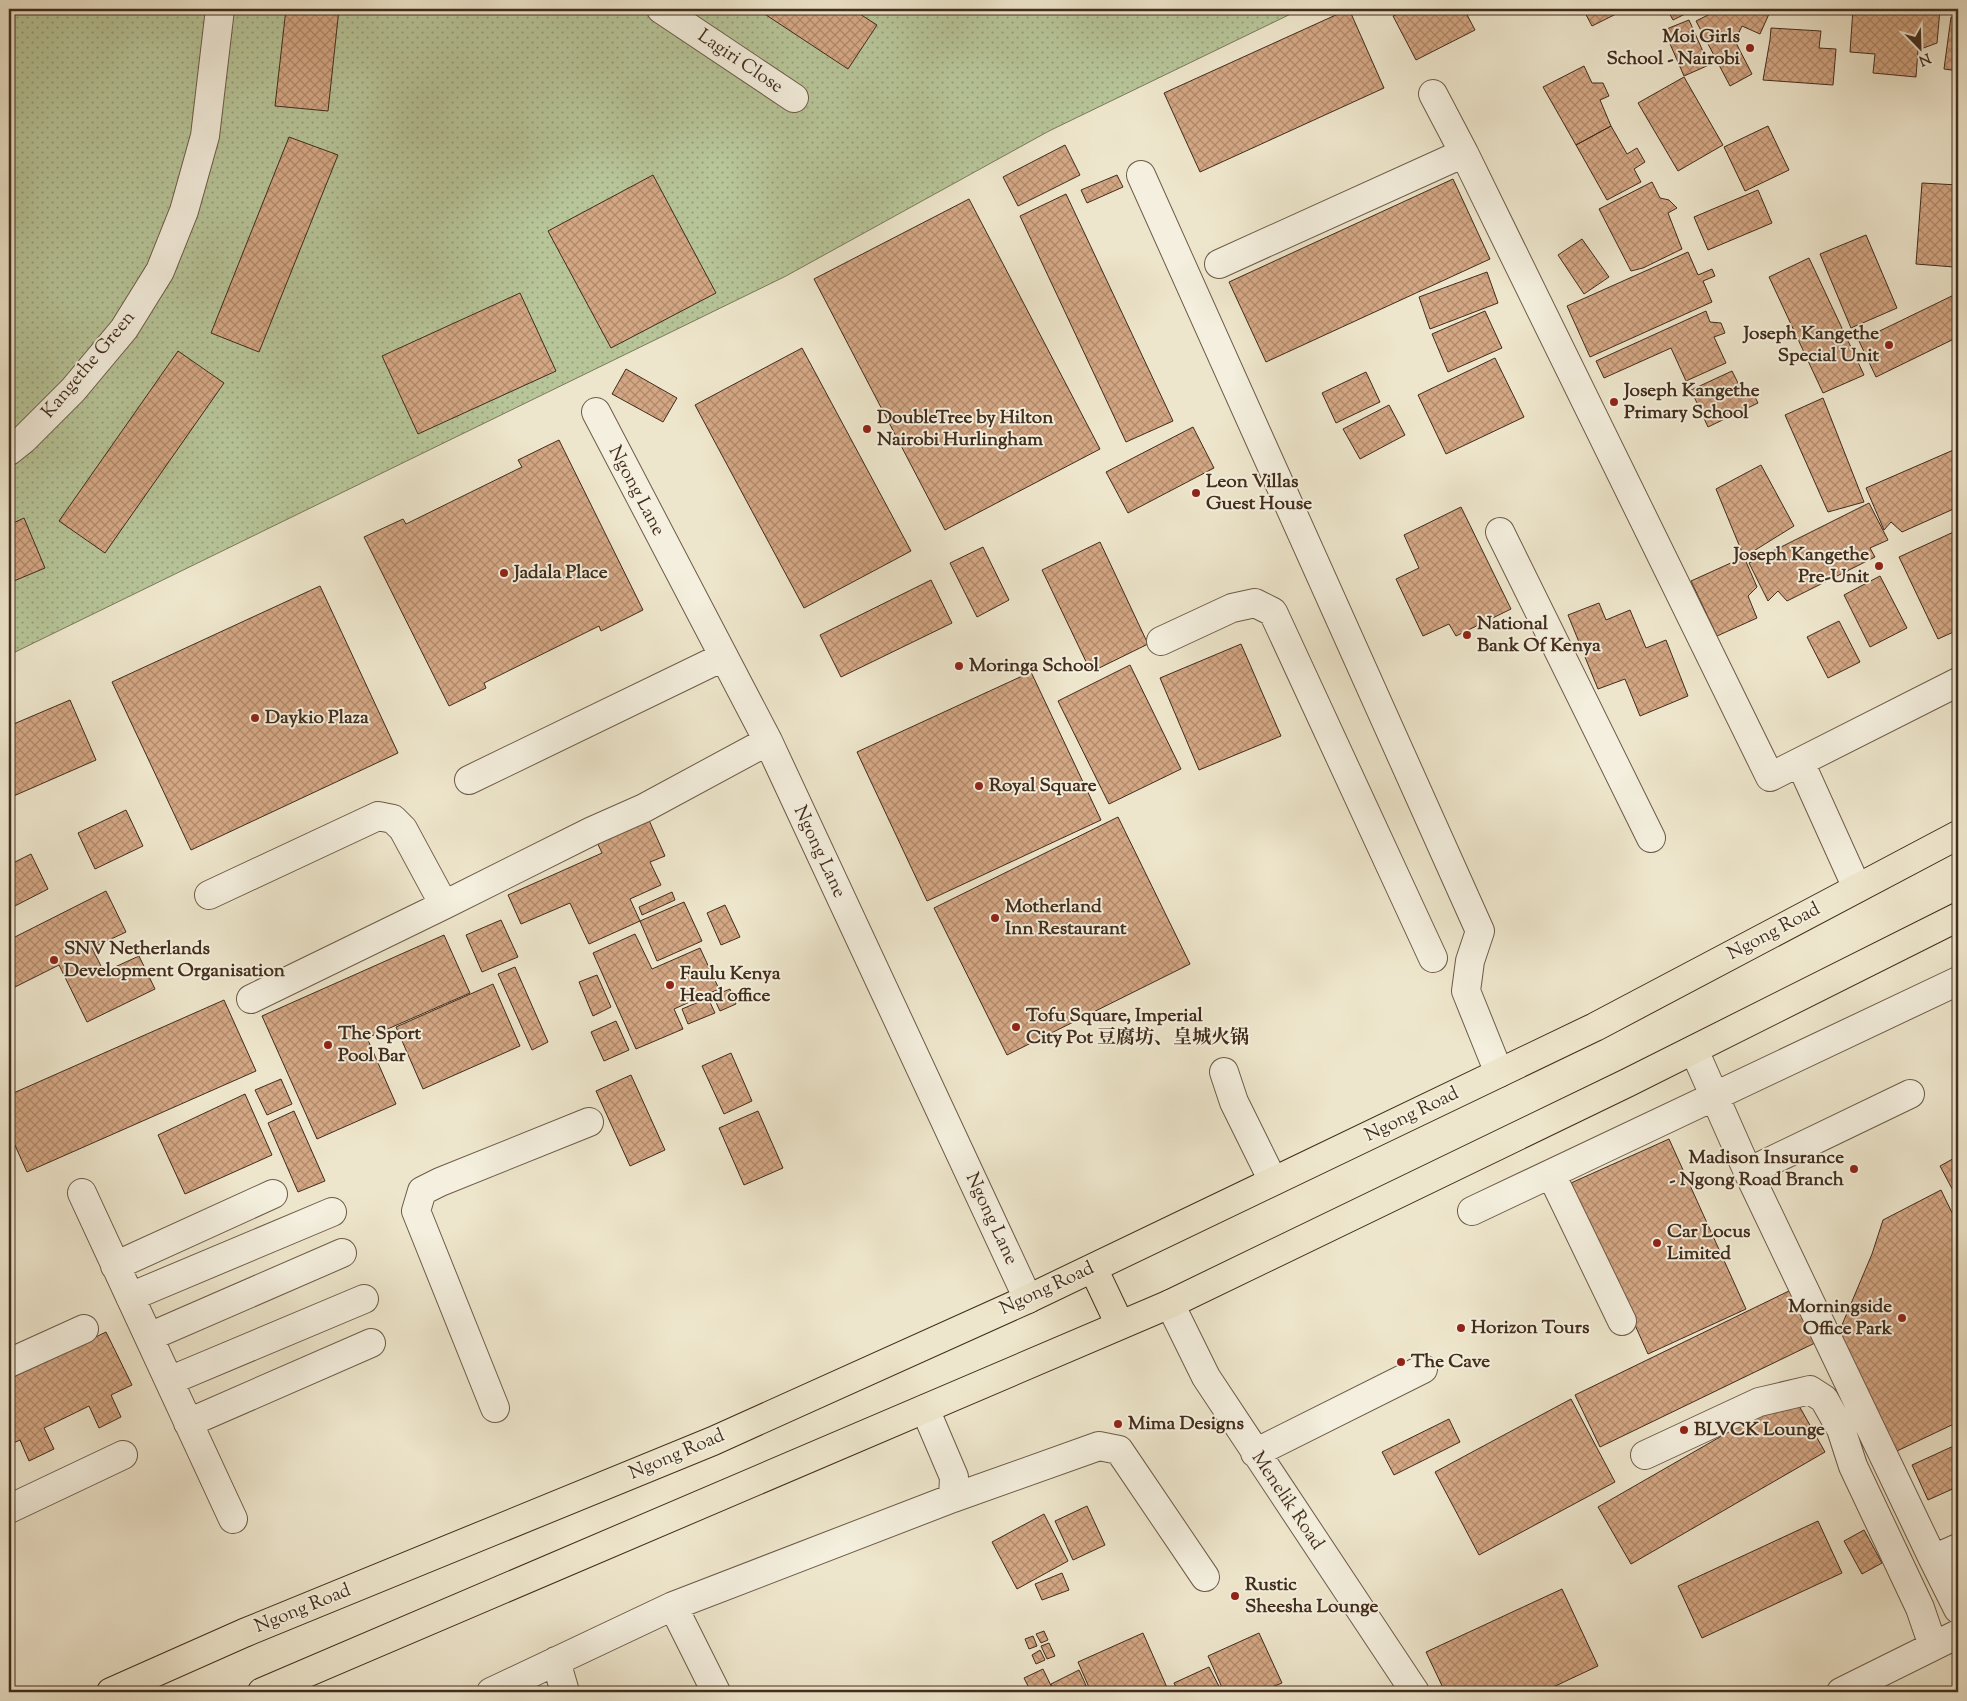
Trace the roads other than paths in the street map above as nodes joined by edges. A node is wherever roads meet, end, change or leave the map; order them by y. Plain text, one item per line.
1 (220, 9) edge
2 (661, 9) edge
3 (1433, 94) dead end
4 (794, 98) dead end
5 (1464, 153) junction
6 (1141, 174) dead end
7 (1219, 264) dead end
8 (596, 412) dead end
9 (9, 451) edge
10 (1500, 532) dead end
11 (1161, 641) dead end
12 (723, 657) junction
13 (1958, 682) edge
14 (768, 741) junction
15 (1800, 762) junction
16 (469, 780) dead end
17 (1958, 835) edge
18 (1651, 838) dead end
19 (1857, 888) junction
20 (209, 895) dead end
21 (444, 905) junction
22 (1958, 917) edge
23 (1433, 958) dead end
24 (1958, 981) edge
25 (251, 998) dead end
26 (1694, 1050) junction
27 (1224, 1072) dead end
28 (1499, 1073) junction
29 (1910, 1094) dead end
30 (1714, 1096) junction
31 (589, 1122) dead end
32 (1748, 1172) junction
33 (1552, 1174) junction
34 (1273, 1181) junction
35 (82, 1194) dead end
36 (273, 1194) dead end
37 (1472, 1211) dead end
38 (332, 1212) dead end
39 (342, 1253) dead end
40 (115, 1266) junction
41 (1093, 1268) junction
42 (130, 1298) junction
43 (1028, 1298) junction
44 (364, 1299) dead end
45 (1170, 1304) junction
46 (1622, 1321) dead end
47 (1120, 1325) junction
48 (84, 1329) dead end
49 (149, 1337) junction
50 (371, 1343) dead end
51 (9, 1363) edge
52 (1423, 1369) dead end
53 (169, 1381) junction
54 (495, 1408) dead end
55 (925, 1409) junction
56 (188, 1423) junction
57 (1255, 1453) junction
58 (123, 1455) dead end
59 (1645, 1455) dead end
60 (953, 1498) junction
61 (9, 1509) edge
62 (233, 1519) dead end
63 (1958, 1548) edge
64 (1933, 1559) junction
65 (1205, 1577) dead end
66 (673, 1606) junction
67 (1958, 1609) edge
68 (1958, 1634) edge
69 (1934, 1646) junction
70 (556, 1661) junction
71 (111, 1692) edge
72 (262, 1692) edge
73 (491, 1692) edge
74 (565, 1692) edge
75 (716, 1692) edge
76 (1415, 1692) edge
77 (1841, 1692) edge

1 - 9 street, Kangethe Green
2 - 4 street, Lagiri Close
3 - 5 street
5 - 7 street
5 - 15 street
6 - 28 street
8 - 12 street, Ngong Lane
10 - 18 street
11 - 23 street
12 - 14 street, Ngong Lane
12 - 16 street
13 - 15 street
14 - 21 street
14 - 43 street, Ngong Lane
15 - 19 street
17 - 19 main road, Ngong Road
19 - 28 main road, Ngong Road
20 - 21 street
21 - 25 street
22 - 26 main road
24 - 30 street
26 - 30 street
26 - 45 main road
27 - 34 street
28 - 34 main road, Ngong Road
29 - 32 street
30 - 32 street
30 - 33 street
31 - 54 street
32 - 64 street
33 - 37 street
33 - 46 street
34 - 41 main road, Ngong Road
35 - 40 street
36 - 40 street
38 - 42 street
39 - 49 street
40 - 42 street
41 - 43 main road, Ngong Road
41 - 47 main road
42 - 49 street
43 - 71 main road, Ngong Road
44 - 53 street
45 - 47 main road
45 - 57 street, Menelik Road
47 - 55 main road
48 - 51 street
49 - 53 street
50 - 56 street
52 - 57 street
53 - 56 street
55 - 60 street
55 - 72 main road
56 - 62 street
57 - 76 street, Menelik Road
58 - 61 street
59 - 69 street
60 - 65 street
60 - 66 street
63 - 64 street
64 - 67 street
66 - 70 street
66 - 75 street
68 - 69 street
69 - 77 street
70 - 73 street
70 - 74 street

